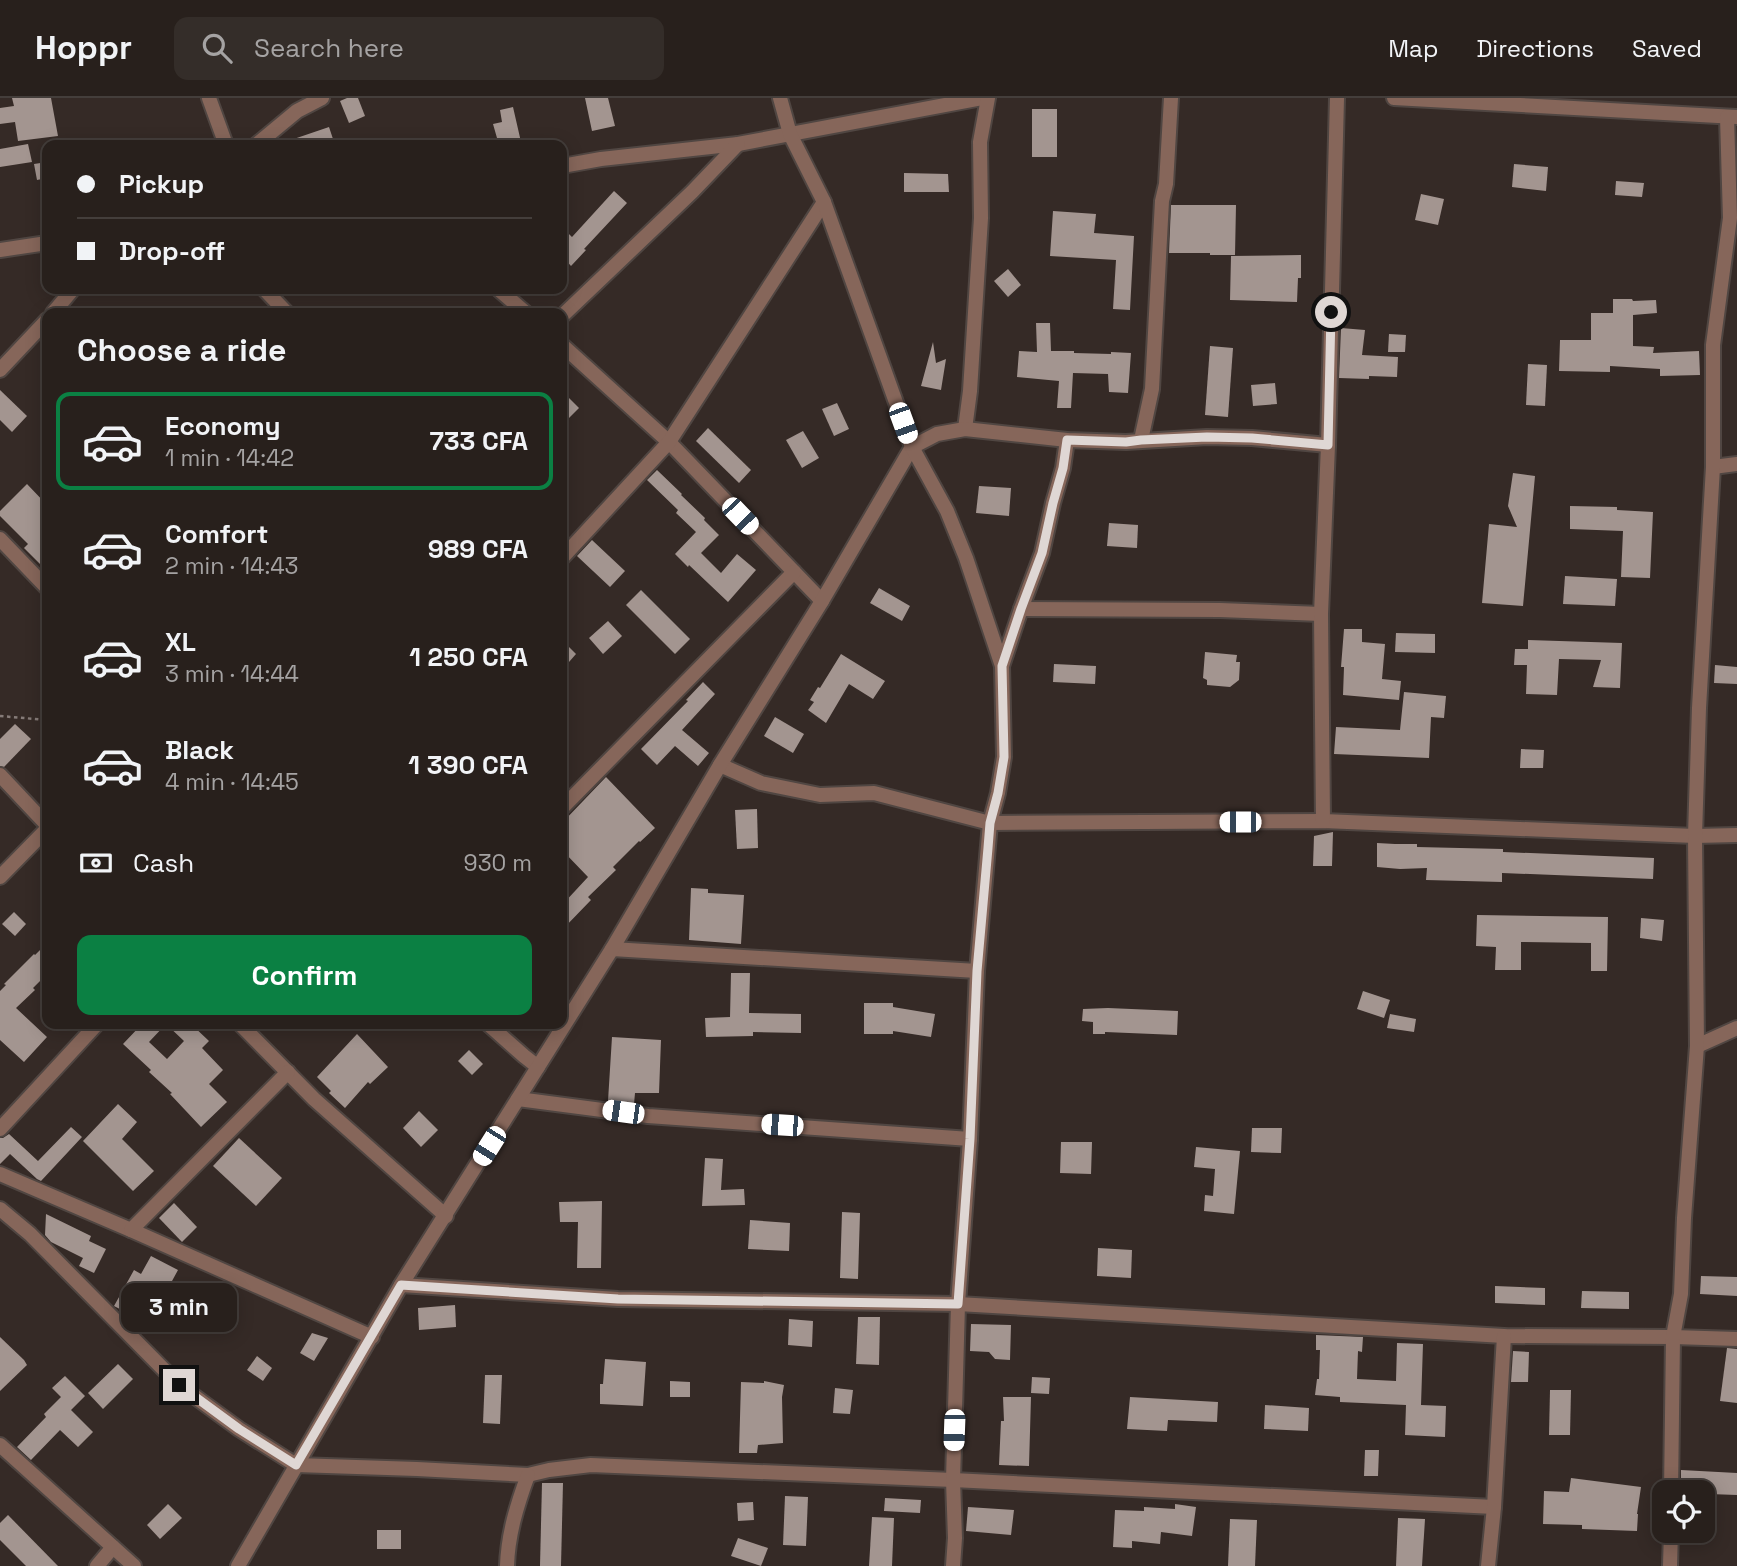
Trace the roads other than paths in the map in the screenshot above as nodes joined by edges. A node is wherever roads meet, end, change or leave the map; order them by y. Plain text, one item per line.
1 (209, 98) edge
2 (322, 98) edge
3 (780, 98) edge
4 (982, 98) edge
5 (988, 98) edge
6 (1171, 98) edge
7 (1336, 98) edge
8 (1394, 98) edge
9 (1732, 117) edge
10 (790, 134) junction
11 (224, 140) edge
12 (262, 140) edge
13 (738, 144) junction
14 (567, 165) edge
15 (824, 202) junction
16 (42, 244) edge
17 (0, 250) edge
18 (69, 294) edge
19 (269, 294) edge
20 (504, 294) edge
21 (56, 308) edge
22 (282, 308) edge
23 (520, 308) edge
24 (567, 311) edge
25 (42, 332) edge
26 (567, 350) edge
27 (0, 370) edge
28 (965, 429) junction
29 (1067, 440) junction
30 (1141, 440) junction
31 (669, 442) junction
32 (1328, 445) junction
33 (912, 447) junction
34 (1737, 464) edge
35 (1713, 467) junction
36 (0, 539) edge
37 (567, 553) edge
38 (794, 572) junction
39 (42, 583) edge
40 (822, 601) junction
41 (1021, 609) junction
42 (1321, 614) junction
43 (1002, 666) junction
44 (720, 765) junction
45 (0, 775) edge
46 (567, 803) edge
47 (42, 821) edge
48 (1323, 821) junction
49 (990, 823) junction
50 (42, 832) edge
51 (1735, 834) edge
52 (1695, 836) junction
53 (0, 877) edge
54 (612, 949) junction
55 (977, 971) junction
56 (567, 1021) edge
57 (1737, 1028) edge
58 (92, 1029) edge
59 (245, 1029) edge
60 (494, 1029) edge
61 (562, 1029) edge
62 (1697, 1046) junction
63 (538, 1067) junction
64 (288, 1072) junction
65 (518, 1099) junction
66 (0, 1129) edge
67 (970, 1139) junction
68 (0, 1174) edge
69 (0, 1209) edge
70 (446, 1216) junction
71 (131, 1230) junction
72 (401, 1285) junction
73 (958, 1304) junction
74 (1504, 1336) junction
75 (372, 1337) junction
76 (1673, 1337) junction
77 (1737, 1339) edge
78 (0, 1445) edge
79 (296, 1465) junction
80 (528, 1475) junction
81 (953, 1480) junction
82 (1671, 1480) edge
83 (1494, 1507) junction
84 (1671, 1543) edge
85 (113, 1547) junction
86 (97, 1566) edge
87 (134, 1566) edge
88 (238, 1566) edge
89 (507, 1566) edge
90 (953, 1566) edge
91 (1488, 1566) edge
92 (1670, 1566) edge

1 - 11 street
2 - 12 street
3 - 10 street
4 - 10 street
5 - 28 street
6 - 30 street
7 - 32 street
8 - 9 street
9 - 35 street
10 - 13 street
10 - 15 street
13 - 14 street
13 - 24 street
15 - 31 street
15 - 33 street
16 - 17 street
18 - 21 street
19 - 22 street
20 - 23 street
25 - 27 street
26 - 31 street
28 - 29 street
28 - 33 street
29 - 30 street
29 - 41 street
30 - 32 street
31 - 37 street
31 - 38 street
32 - 42 street
33 - 40 street
33 - 43 street
34 - 35 street
35 - 52 street
36 - 39 street
38 - 40 street
38 - 46 street
40 - 44 street
41 - 42 street
41 - 43 street
42 - 48 street
43 - 49 street
44 - 49 street
44 - 54 street
45 - 47 street
48 - 49 street
48 - 52 street
49 - 55 street
50 - 53 street
51 - 52 street
52 - 62 street
54 - 55 street
54 - 56 street
55 - 67 street
57 - 62 street
58 - 66 street
59 - 64 street
60 - 63 street
61 - 63 street
62 - 76 street
63 - 65 street
64 - 70 street
64 - 71 street
65 - 67 street
65 - 70 street
67 - 73 street
68 - 71 street
69 - 79 street
70 - 72 street
71 - 75 street
72 - 73 street
72 - 75 street
73 - 74 street
73 - 81 street
74 - 76 street
74 - 83 street
75 - 79 street
76 - 77 street
76 - 82 street
78 - 85 street
79 - 80 street
79 - 88 street
80 - 81 street
80 - 89 street
81 - 83 street
81 - 90 street
83 - 91 street
84 - 92 street
85 - 86 street
85 - 87 street

